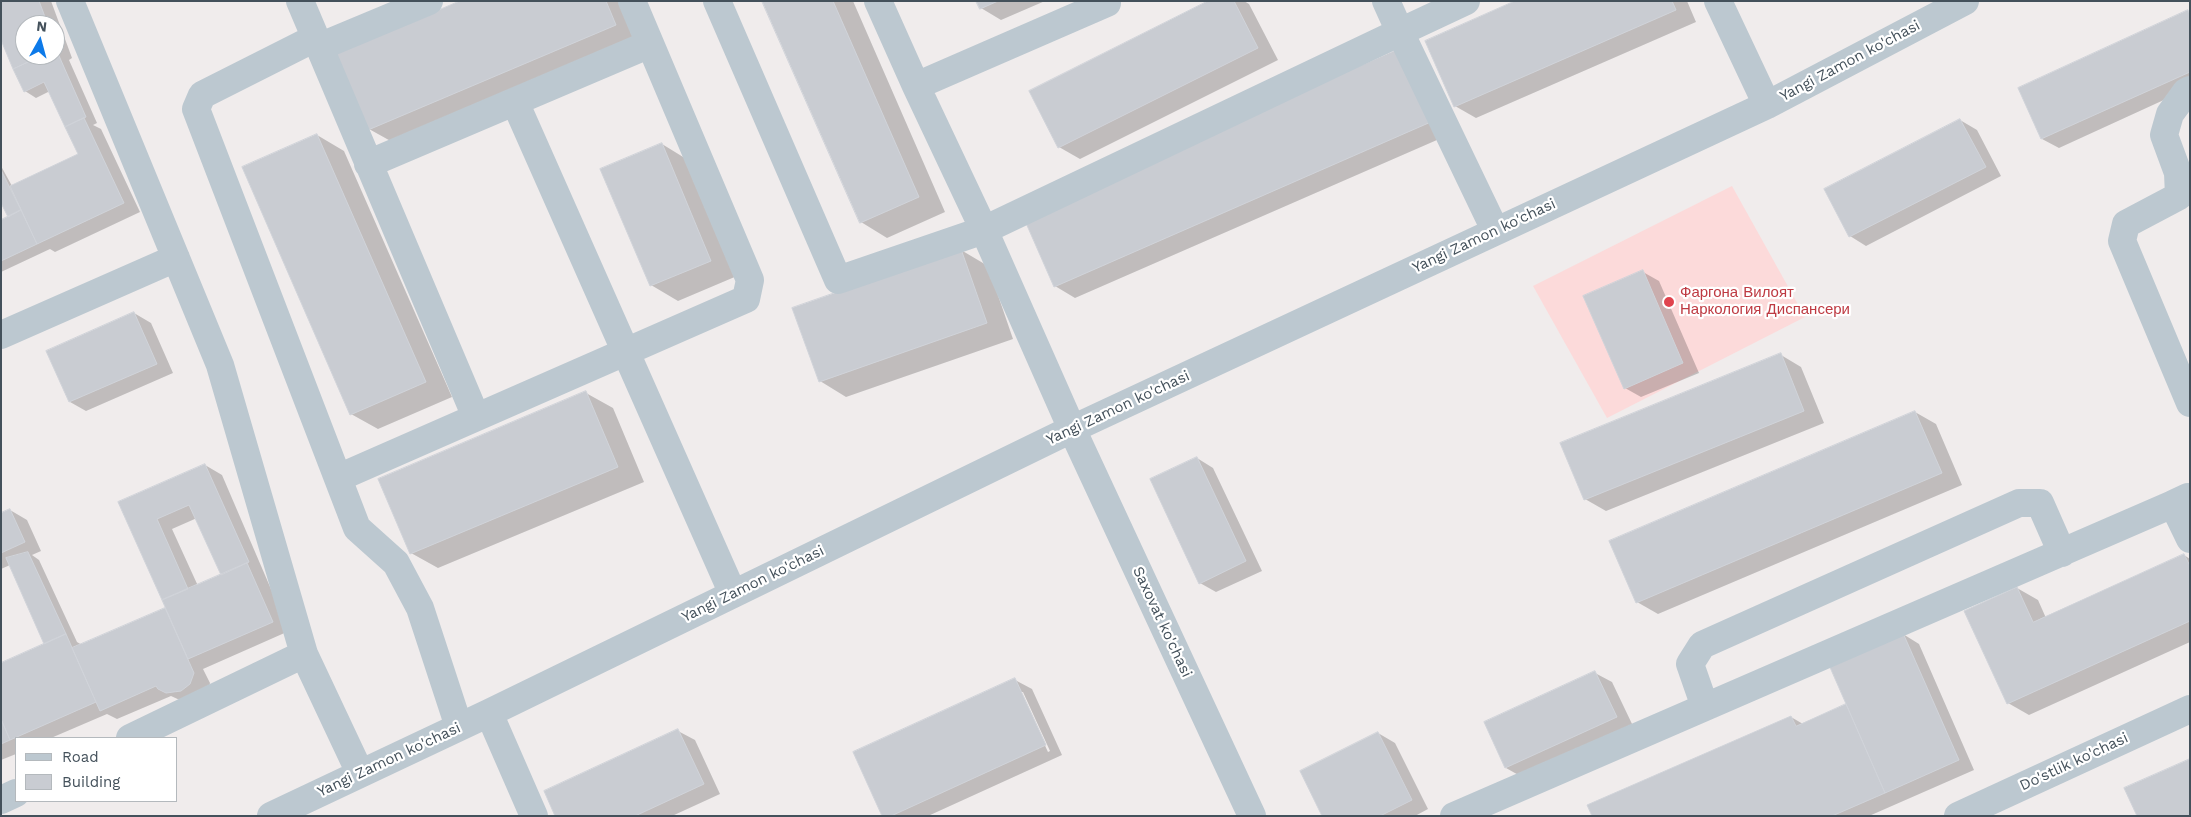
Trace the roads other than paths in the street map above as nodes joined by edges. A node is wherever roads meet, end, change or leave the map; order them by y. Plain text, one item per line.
1 (70, 1) edge
2 (300, 1) edge
3 (429, 1) edge
4 (632, 1) edge
5 (717, 1) edge
6 (878, 1) edge
7 (1386, 1) edge
8 (1466, 1) edge
9 (1718, 1) edge
10 (1965, 1) edge
11 (1108, 2) edge
12 (1400, 32) junction
13 (317, 43) junction
14 (650, 44) junction
15 (916, 86) junction
16 (2190, 90) edge
17 (515, 102) junction
18 (1767, 105) junction
19 (368, 164) junction
20 (984, 230) junction
21 (1495, 230) junction
22 (176, 258) junction
23 (1, 335) edge
24 (626, 351) junction
25 (2190, 404) edge
26 (476, 417) junction
27 (1072, 429) junction
28 (338, 478) junction
29 (2181, 500) edge
30 (2190, 539) edge
31 (2062, 553) junction
32 (733, 594) junction
33 (304, 654) junction
34 (1705, 707) junction
35 (2190, 709) edge
36 (489, 713) junction
37 (459, 727) junction
38 (132, 737) edge
39 (360, 773) junction
40 (15, 793) edge
41 (1, 800) edge
42 (271, 816) edge
43 (534, 816) edge
44 (1252, 816) edge
45 (1454, 816) edge
46 (1958, 816) edge

1 - 22 street
2 - 13 street
3 - 13 street
4 - 14 street
5 - 20 street
6 - 15 street, Saxovat ko'chasi
7 - 12 street
8 - 12 street
9 - 18 street
10 - 18 street, Yangi Zamon ko'chasi
11 - 15 street
12 - 20 street
12 - 21 street
13 - 19 street
13 - 28 street
14 - 17 street
14 - 24 street
15 - 20 street, Saxovat ko'chasi
16 - 25 street
17 - 19 street
17 - 24 street
18 - 21 street, Yangi Zamon ko'chasi
19 - 26 street
20 - 27 street, Saxovat ko'chasi
21 - 27 street, Yangi Zamon ko'chasi
22 - 23 street
22 - 33 street
24 - 26 street
24 - 32 street
26 - 28 street
27 - 32 street, Yangi Zamon ko'chasi
27 - 44 street, Saxovat ko'chasi
28 - 37 street
29 - 30 street
29 - 31 street
31 - 34 street
31 - 34 street
32 - 36 street, Yangi Zamon ko'chasi
33 - 38 street
33 - 39 street
34 - 45 street
35 - 46 street, Do'stlik ko'chasi
36 - 37 street, Yangi Zamon ko'chasi
36 - 43 street
37 - 39 street, Yangi Zamon ko'chasi
39 - 42 street, Yangi Zamon ko'chasi
40 - 41 street

